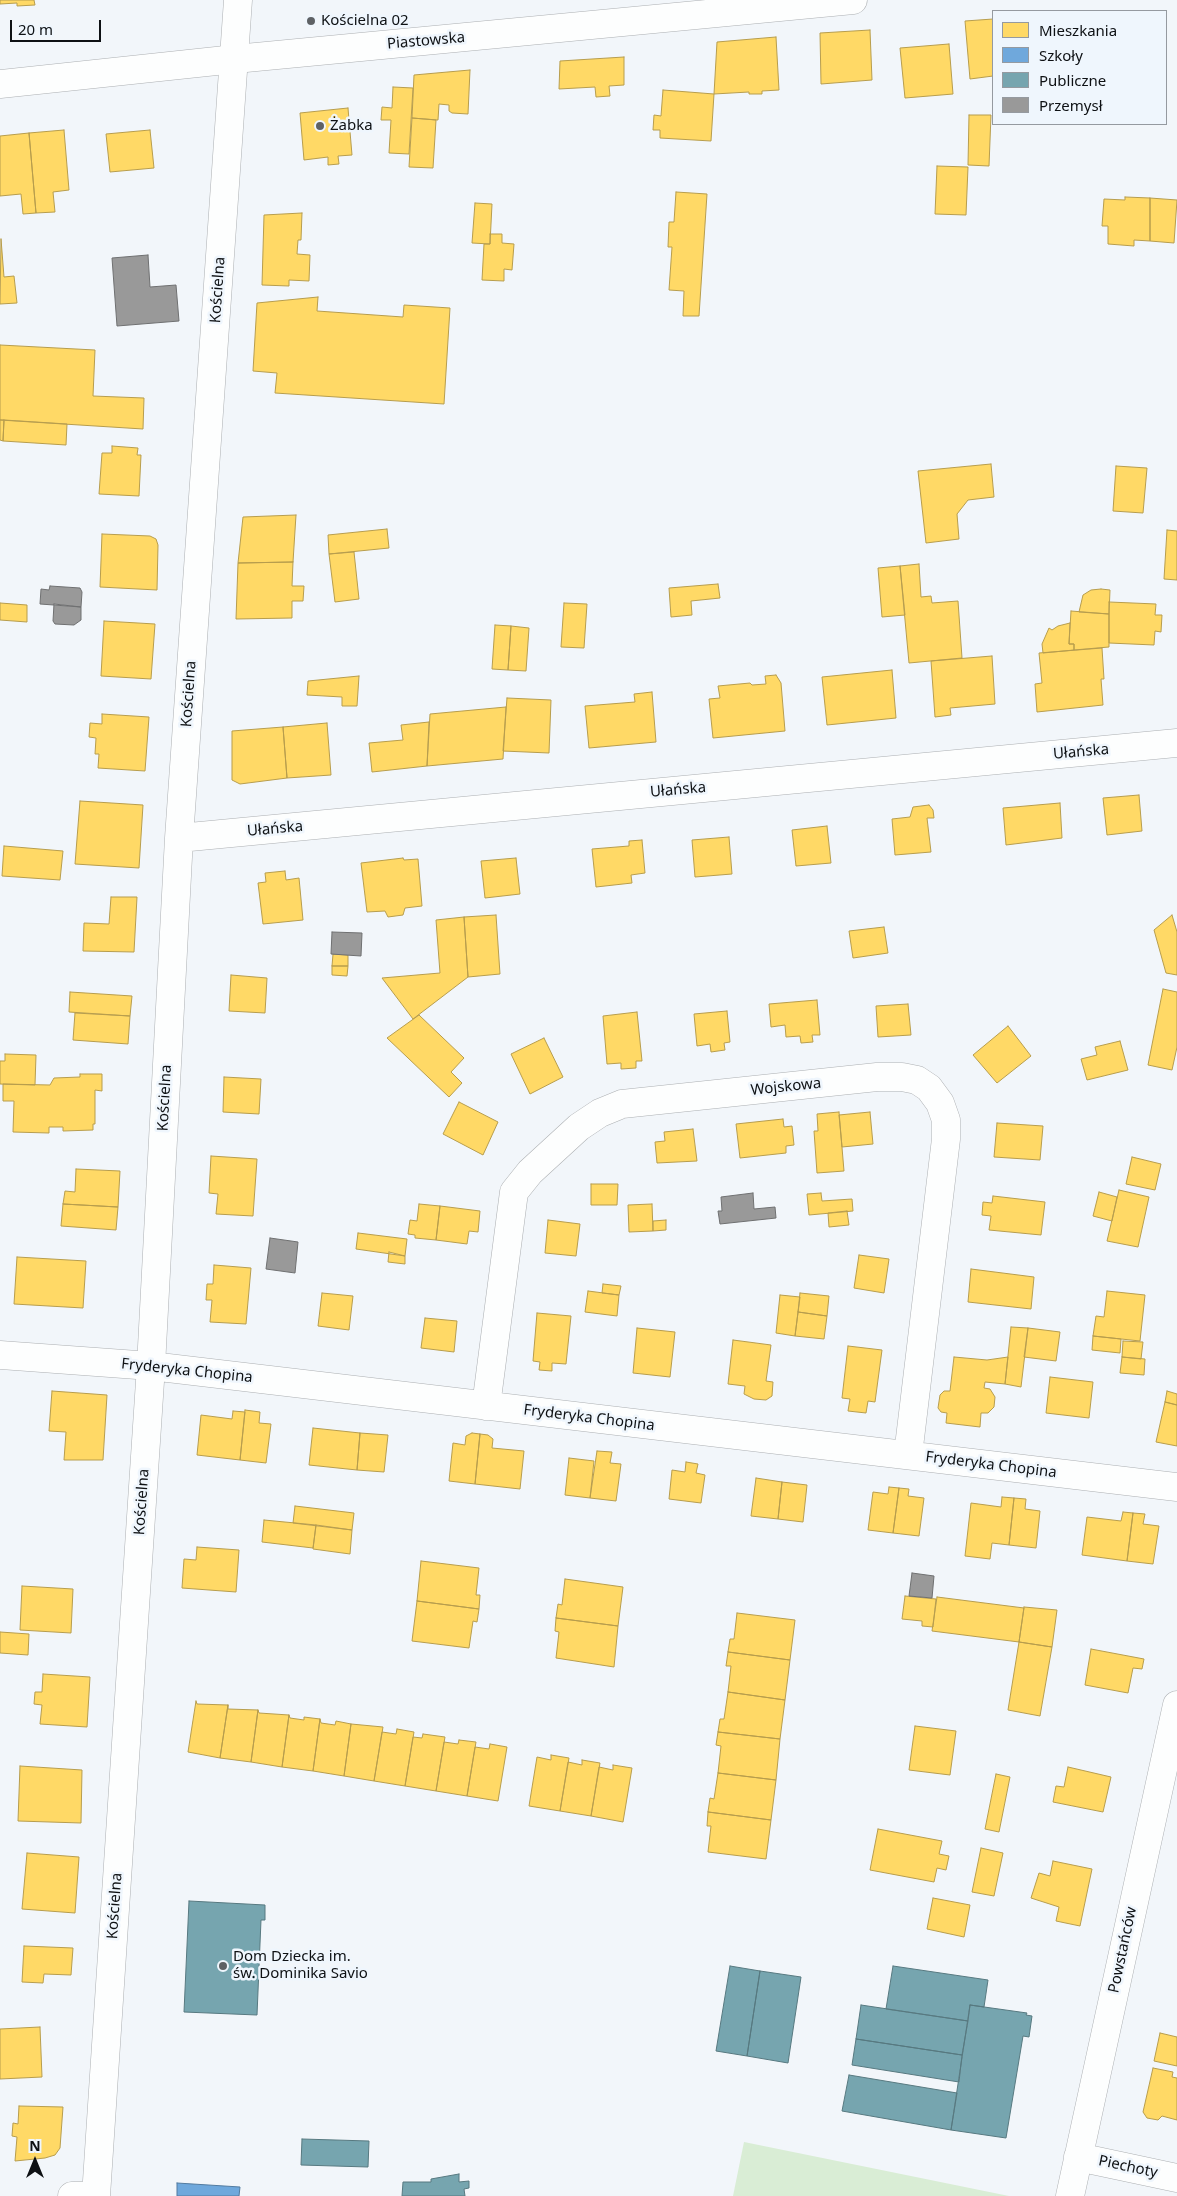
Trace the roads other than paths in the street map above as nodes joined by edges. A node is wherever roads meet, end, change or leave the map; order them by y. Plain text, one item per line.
1 (238, 0) edge
2 (853, 0) edge
3 (234, 59) junction
4 (0, 84) edge
5 (1177, 743) edge
6 (179, 838) junction
7 (0, 1355) edge
8 (151, 1366) junction
9 (486, 1406) junction
10 (908, 1455) junction
11 (1177, 1487) edge
12 (1177, 1705) edge
13 (1078, 2157) junction
14 (1177, 2178) edge
15 (88, 2196) edge
16 (1070, 2196) edge

1 - 3 street, Kościelna
2 - 3 street, Piastowska
3 - 4 street, Piastowska
3 - 6 street, Kościelna
5 - 6 street, Ułańska
6 - 8 street, Kościelna
7 - 8 street, Fryderyka Chopina
8 - 9 street, Fryderyka Chopina
8 - 15 street, Kościelna
9 - 10 street, Fryderyka Chopina
9 - 10 street, Wojskowa
10 - 11 street, Fryderyka Chopina
12 - 13 street, Powstańców
13 - 14 street, Piechoty
13 - 16 street, Powstańców

